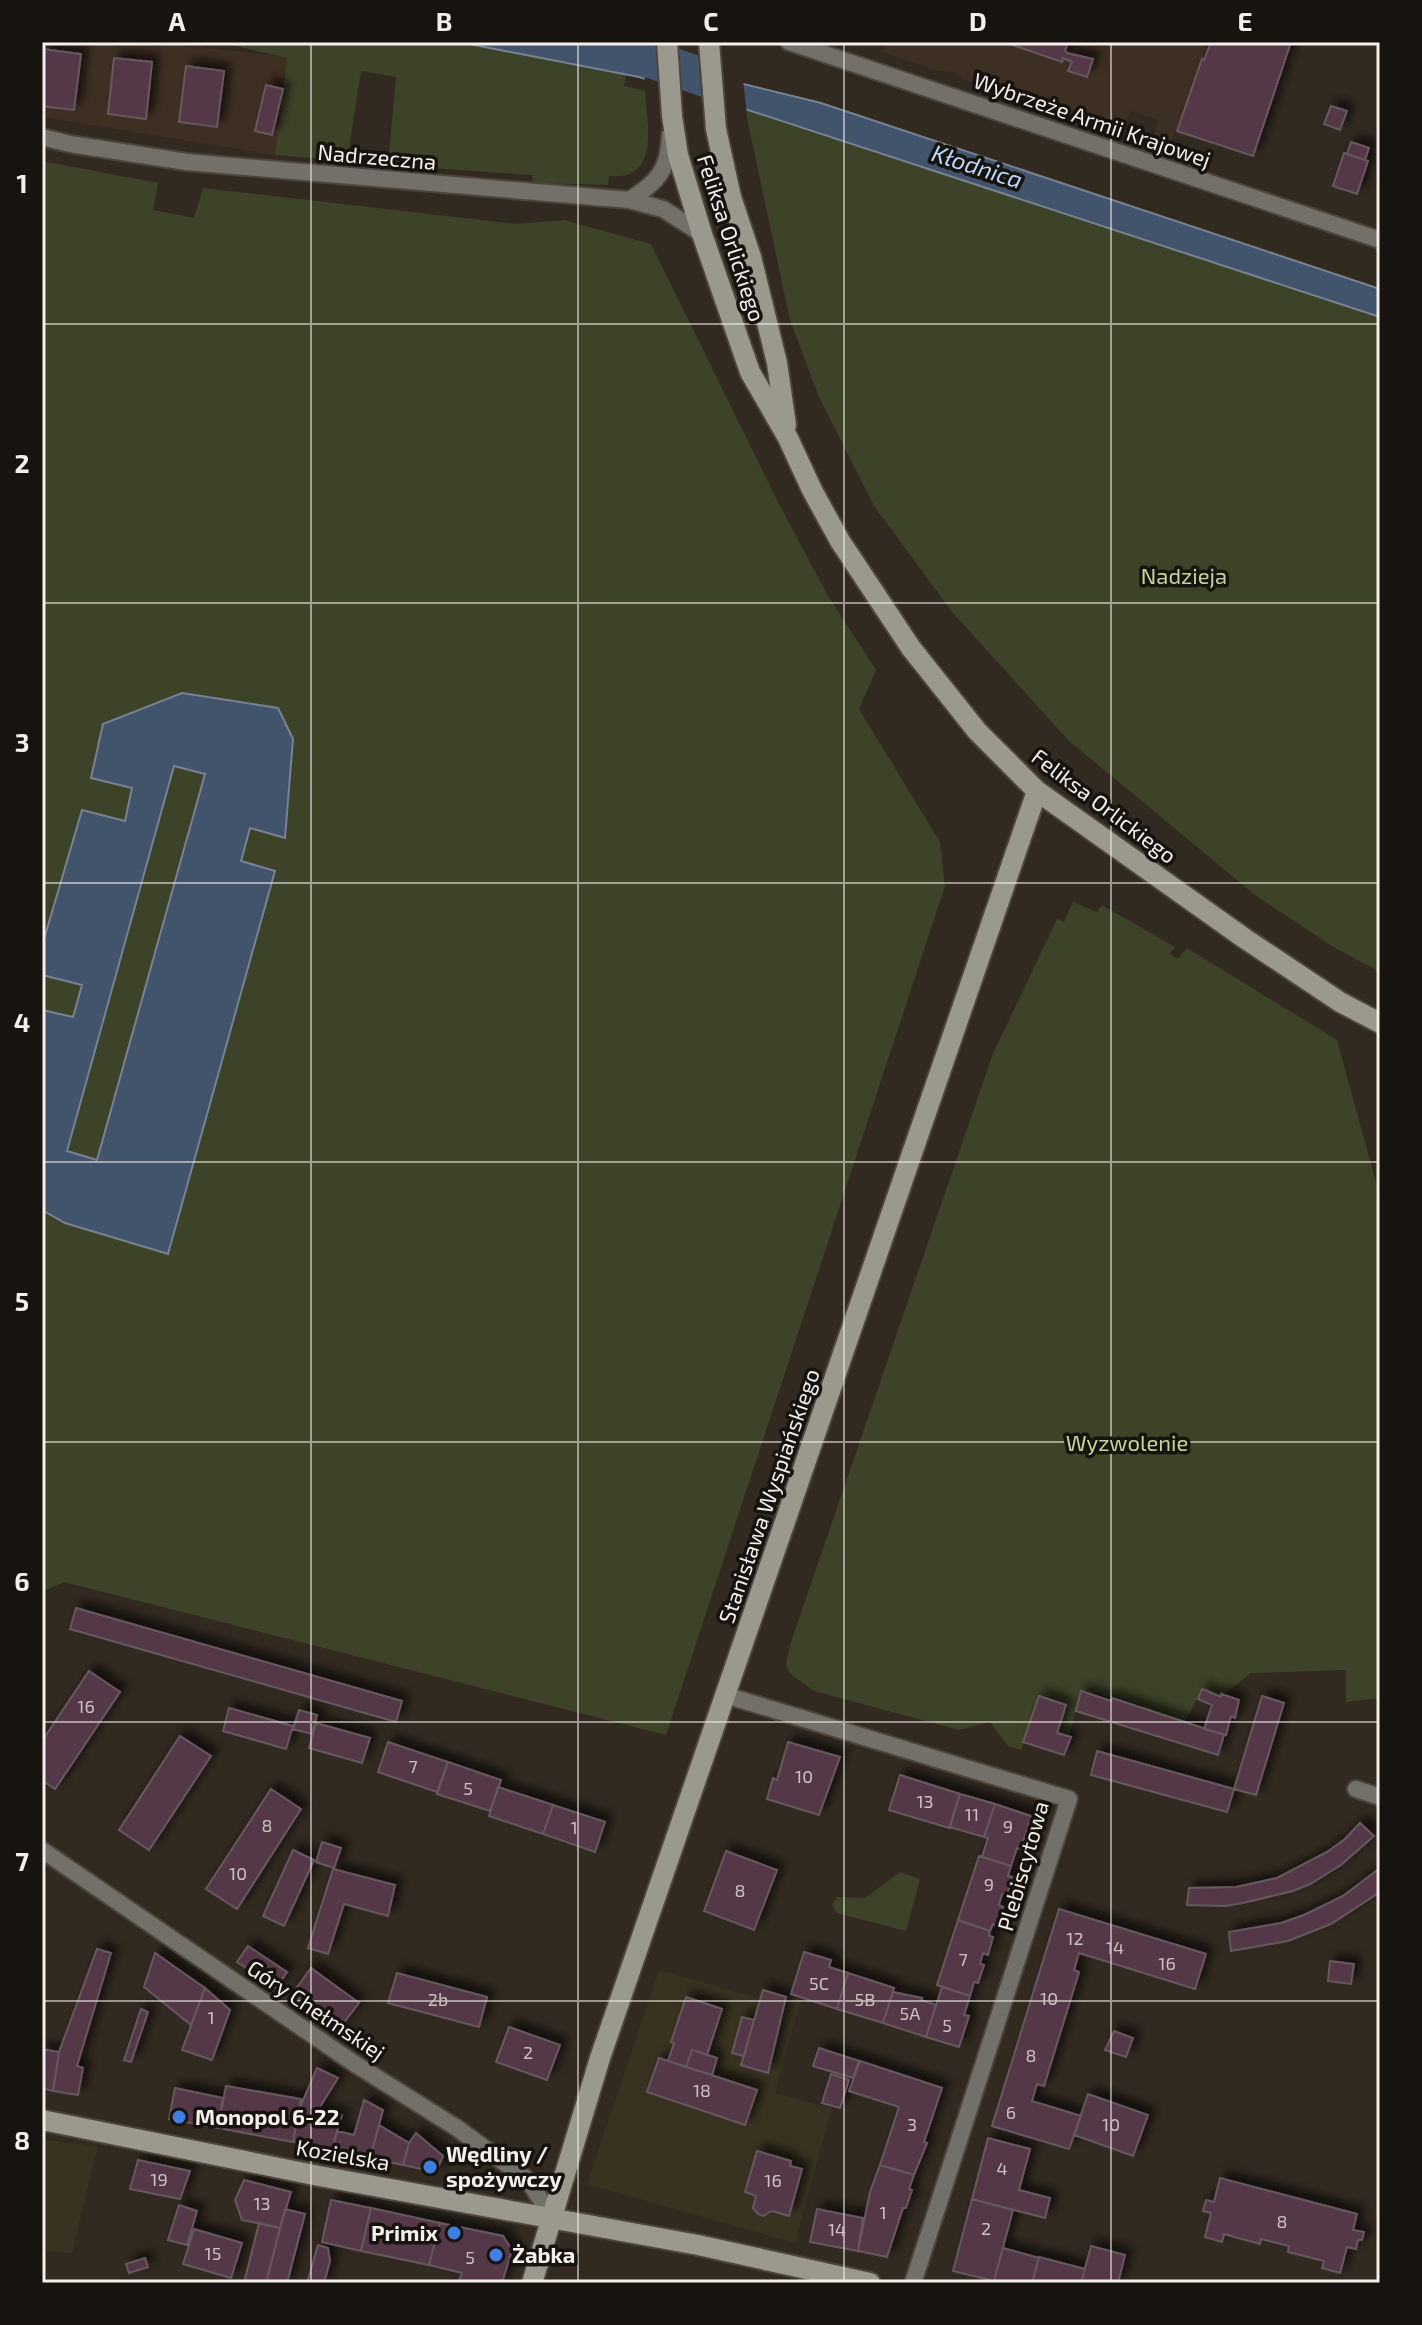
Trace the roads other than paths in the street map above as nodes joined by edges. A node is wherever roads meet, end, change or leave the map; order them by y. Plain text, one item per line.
1 (667, 42) edge
2 (709, 42) edge
3 (789, 42) edge
4 (672, 116) junction
5 (42, 137) edge
6 (629, 200) junction
7 (702, 234) junction
8 (1380, 240) edge
9 (788, 438) junction
10 (1037, 791) junction
11 (1380, 1023) edge
12 (725, 1695) junction
13 (1356, 1789) dead end
14 (1380, 1797) edge
15 (42, 1850) edge
16 (42, 2120) edge
17 (553, 2219) junction
18 (532, 2283) edge
19 (870, 2283) edge
20 (913, 2283) edge

1 - 4 street, Feliksa Orlickiego
2 - 9 street, Feliksa Orlickiego
3 - 8 street, Wybrzeże Armii Krajowej
4 - 6 street
4 - 7 street, Feliksa Orlickiego
5 - 6 street, Nadrzeczna
6 - 7 street, Nadrzeczna
7 - 9 street, Feliksa Orlickiego
9 - 10 street, Feliksa Orlickiego
10 - 11 street, Feliksa Orlickiego
10 - 12 street, Stanisława Wyspiańskiego
12 - 17 street, Stanisława Wyspiańskiego
12 - 20 street, Plebiscytowa
13 - 14 street
15 - 17 street, Góry Chełmskiej
16 - 17 street, Kozielska
17 - 18 street, Stanisława Wyspiańskiego
17 - 19 street, Kozielska

